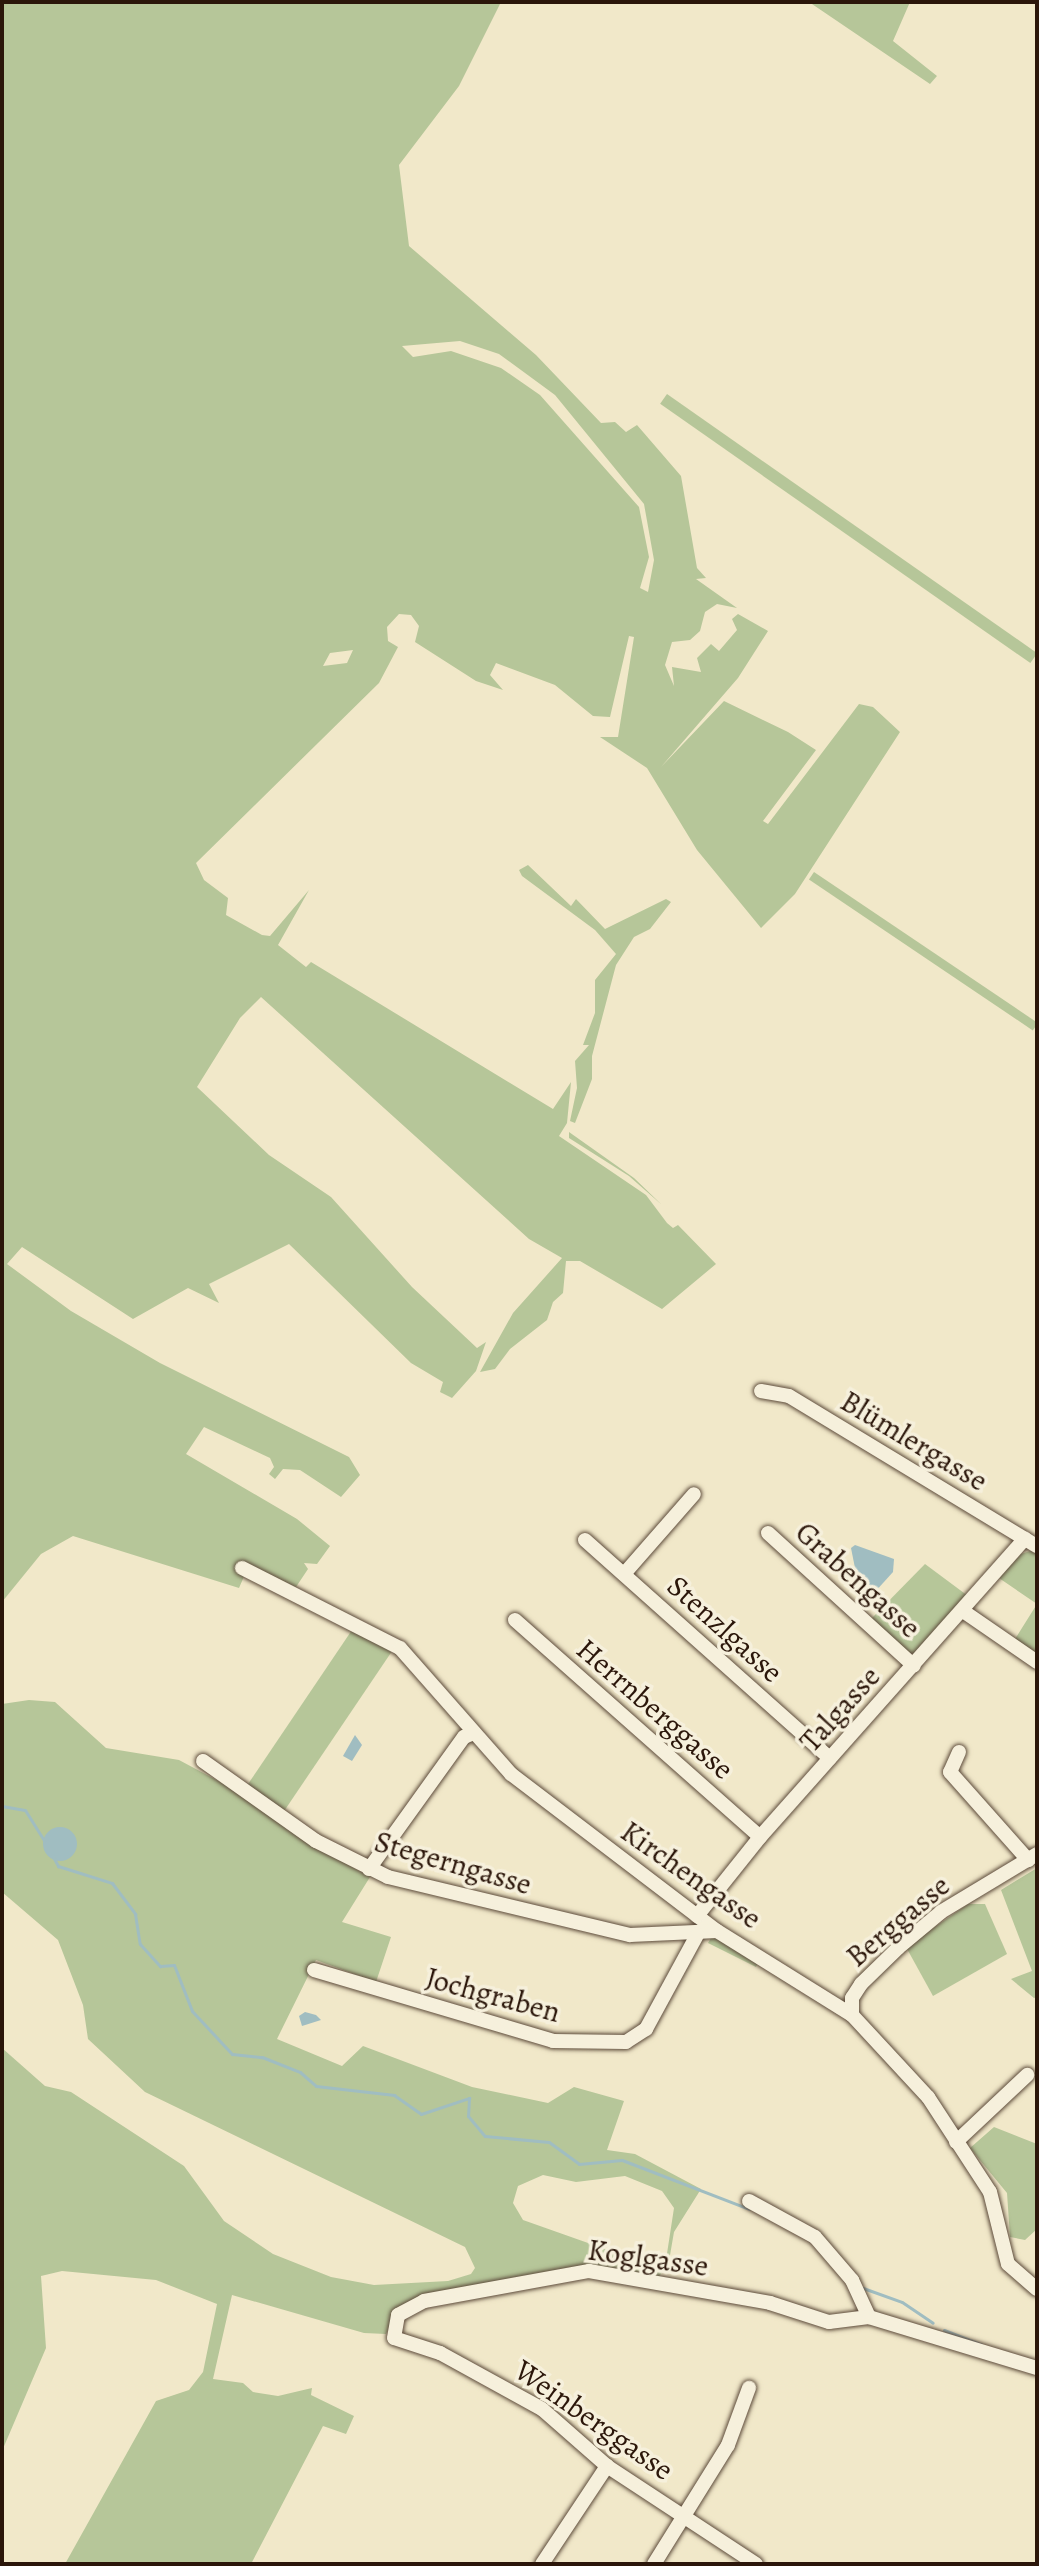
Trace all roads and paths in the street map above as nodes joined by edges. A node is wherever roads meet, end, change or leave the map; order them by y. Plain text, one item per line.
1 (761, 1391) dead end
2 (694, 1494) dead end
3 (768, 1533) dead end
4 (585, 1540) dead end
5 (1031, 1542) edge
6 (242, 1568) dead end
7 (624, 1574) junction
8 (963, 1611) junction
9 (515, 1620) dead end
10 (1037, 1662) edge
11 (914, 1666) junction
12 (474, 1733) junction
13 (959, 1752) dead end
14 (830, 1758) junction
15 (203, 1761) dead end
16 (760, 1837) junction
17 (1032, 1857) edge
18 (369, 1869) junction
19 (697, 1916) junction
20 (717, 1931) junction
21 (697, 1935) junction
22 (314, 1970) dead end
23 (852, 2015) junction
24 (1027, 2075) dead end
25 (956, 2142) junction
26 (749, 2201) dead end
27 (1037, 2289) edge
28 (869, 2317) junction
29 (394, 2338) joint
30 (1037, 2368) edge
31 (749, 2388) dead end
32 (607, 2466) junction
33 (689, 2516) junction
34 (542, 2564) edge
35 (654, 2564) edge
36 (756, 2564) edge

1 - 5 street, Blümlergasse
2 - 7 street
3 - 11 street, Grabengasse
4 - 7 street, Stenzlgasse
5 - 8 street, Talgasse
6 - 12 street, Kirchengasse
7 - 14 street, Stenzlgasse
8 - 10 street
8 - 11 street, Talgasse
9 - 16 street, Herrnberggasse
11 - 14 street, Talgasse
12 - 18 street
12 - 19 street, Kirchengasse
13 - 17 street
14 - 16 street, Talgasse
15 - 18 street, Stegerngasse
16 - 19 street, Talgasse
17 - 23 street, Berggasse
18 - 21 street, Stegerngasse
19 - 20 street, Kirchengasse
20 - 21 street, Stegerngasse
20 - 23 street, Kirchengasse
21 - 22 street, Jochgraben
23 - 25 street, Kirchengasse
24 - 25 street
25 - 27 street, Kirchengasse
26 - 28 street
28 - 29 street, Koglgasse
28 - 30 street
29 - 32 street, Weinberggasse
31 - 33 street
32 - 33 street, Weinberggasse
32 - 34 street
33 - 35 street
33 - 36 street, Weinberggasse

